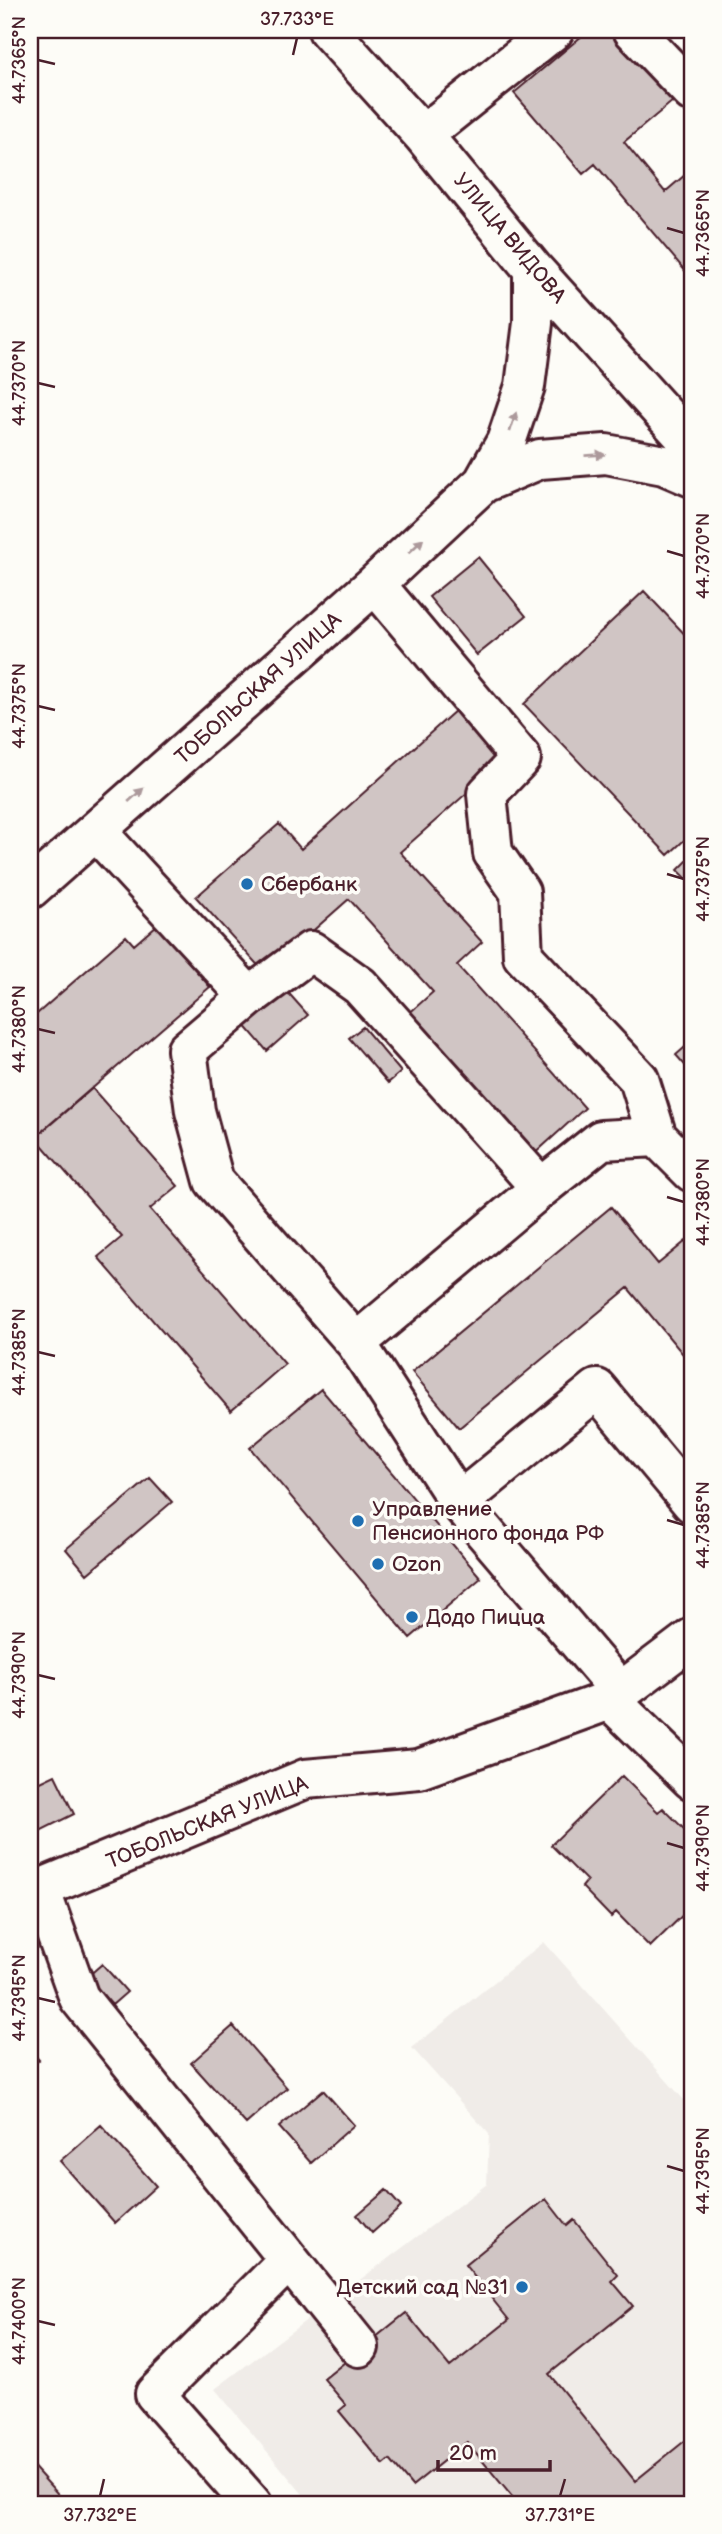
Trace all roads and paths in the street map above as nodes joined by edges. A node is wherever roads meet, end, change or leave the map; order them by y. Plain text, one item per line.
1 (328, 30) edge
2 (554, 30) edge
3 (633, 30) edge
4 (692, 92) edge
5 (423, 135) junction
6 (533, 268) junction
7 (692, 445) edge
8 (692, 477) edge
9 (483, 483) junction
10 (375, 584) junction
11 (96, 831) junction
12 (30, 889) edge
13 (249, 997) junction
14 (657, 1137) junction
15 (692, 1172) edge
16 (541, 1188) junction
17 (356, 1343) junction
18 (459, 1502) junction
19 (692, 1503) edge
20 (692, 1638) edge
21 (616, 1696) junction
22 (692, 1780) edge
23 (35, 1891) edge
24 (289, 2260) junction
25 (359, 2347) dead end
26 (252, 2504) edge

1 - 5 street, УЛИЦА ВИДОВА
2 - 5 street
3 - 4 street
5 - 6 street, УЛИЦА ВИДОВА
6 - 7 street, УЛИЦА ВИДОВА
9 -> 6 street, ТОБОЛЬСКАЯ УЛИЦА
9 -> 8 street, ТОБОЛЬСКАЯ УЛИЦА
10 -> 9 street, ТОБОЛЬСКАЯ УЛИЦА
11 -> 10 street, ТОБОЛЬСКАЯ УЛИЦА
10 - 14 street
11 - 12 street, ТОБОЛЬСКАЯ УЛИЦА
11 - 13 street
13 - 16 street
13 - 17 street
14 - 15 street
14 - 16 street
16 - 17 street
17 - 18 street
18 - 19 street
18 - 21 street
20 - 21 street, ТОБОЛЬСКАЯ УЛИЦА
21 - 22 street
21 - 23 street, ТОБОЛЬСКАЯ УЛИЦА
23 - 24 street
24 - 25 street
24 - 26 street

